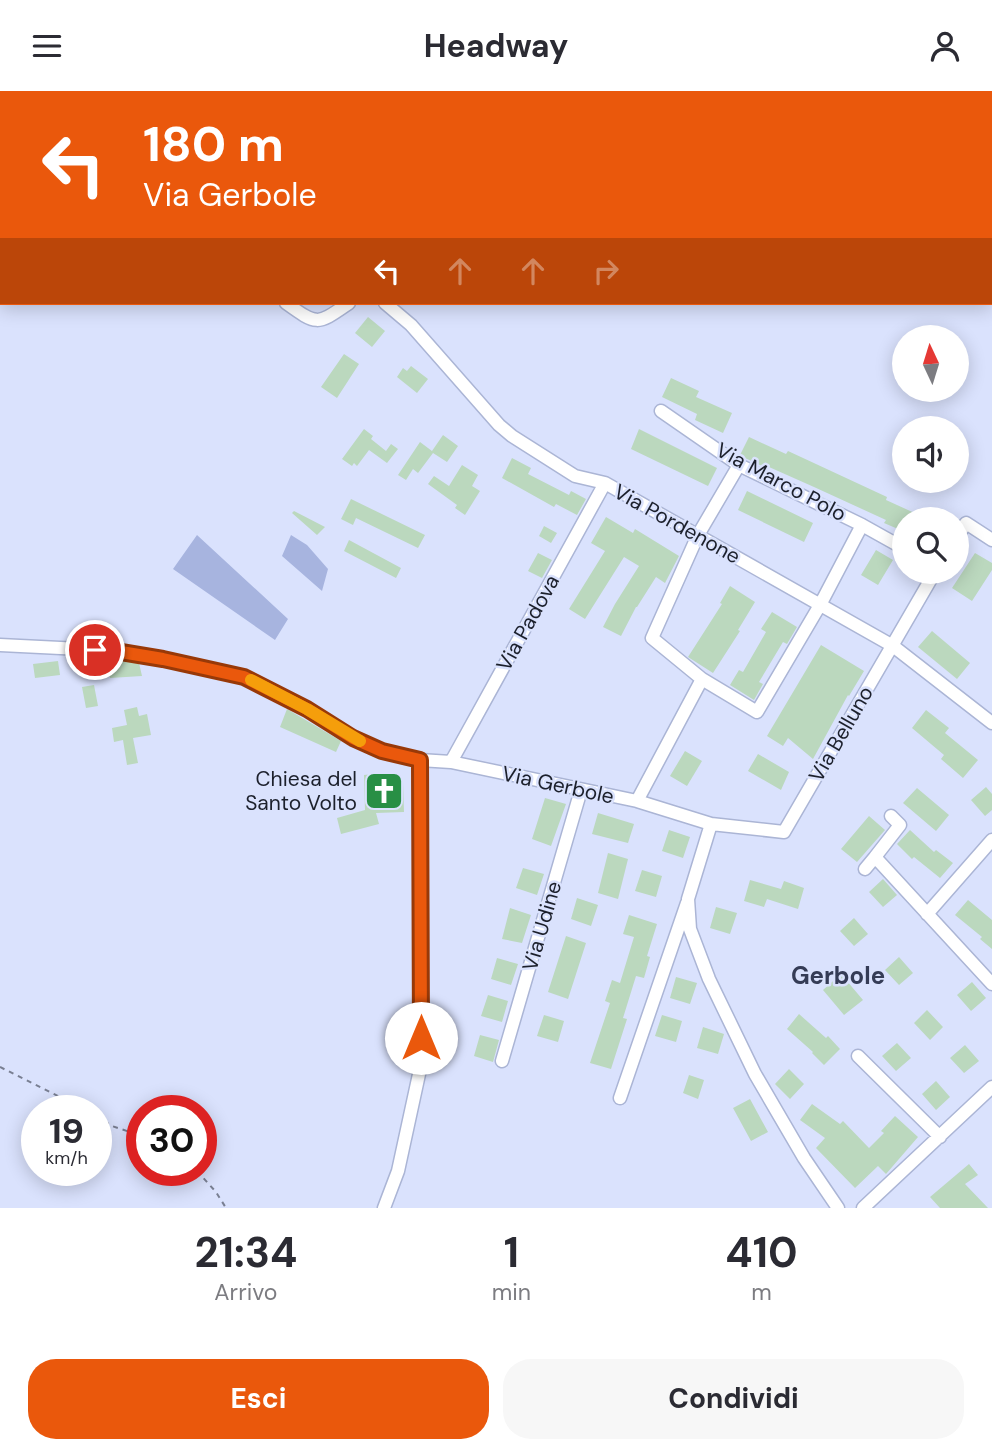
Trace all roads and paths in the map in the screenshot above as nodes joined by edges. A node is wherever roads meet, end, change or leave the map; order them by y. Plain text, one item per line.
1 (289, 305) edge
2 (346, 305) edge
3 (387, 305) edge
4 (661, 411) dead end
5 (739, 465) junction
6 (605, 483) junction
7 (862, 525) junction
8 (969, 525) edge
9 (698, 535) junction
10 (992, 540) edge
11 (892, 542) edge
12 (928, 584) edge
13 (820, 605) junction
14 (0, 645) edge
15 (893, 646) junction
16 (702, 679) junction
17 (992, 723) edge
18 (420, 760) junction
19 (451, 762) junction
20 (581, 790) junction
21 (637, 801) junction
22 (891, 816) dead end
23 (711, 824) junction
24 (992, 840) edge
25 (875, 857) junction
26 (865, 869) dead end
27 (688, 899) junction
28 (927, 914) junction
29 (992, 984) edge
30 (858, 1056) dead end
31 (502, 1061) dead end
32 (0, 1067) edge
33 (992, 1087) edge
34 (56, 1095) edge
35 (620, 1098) dead end
36 (940, 1137) junction
37 (211, 1186) edge
38 (226, 1208) edge
39 (384, 1208) edge
40 (838, 1208) edge
41 (863, 1208) edge

1 - 2 street
3 - 6 street, Via Pordenone
4 - 5 street, Via Marco Polo
5 - 7 street, Via Marco Polo
5 - 9 street
6 - 9 street, Via Pordenone
6 - 19 street, Via Padova
7 - 11 street, Via Marco Polo
7 - 13 street
8 - 10 street
9 - 13 street, Via Pordenone
9 - 16 street
12 - 15 street, Via Belluno
13 - 15 street, Via Pordenone
13 - 16 street
14 - 18 street, Via Gerbole
15 - 17 street, Via Pordenone
15 - 23 street, Via Belluno
16 - 21 street
18 - 19 street, Via Gerbole
18 - 39 street
19 - 20 street, Via Gerbole
20 - 21 street, Via Gerbole
20 - 31 street, Via Udine
21 - 23 street, Via Gerbole
22 - 25 street
23 - 27 street
24 - 28 street
25 - 26 street
25 - 28 street
27 - 35 street
27 - 40 street
28 - 29 street
30 - 36 street
32 - 34 path
33 - 36 street
36 - 41 street
37 - 38 path

